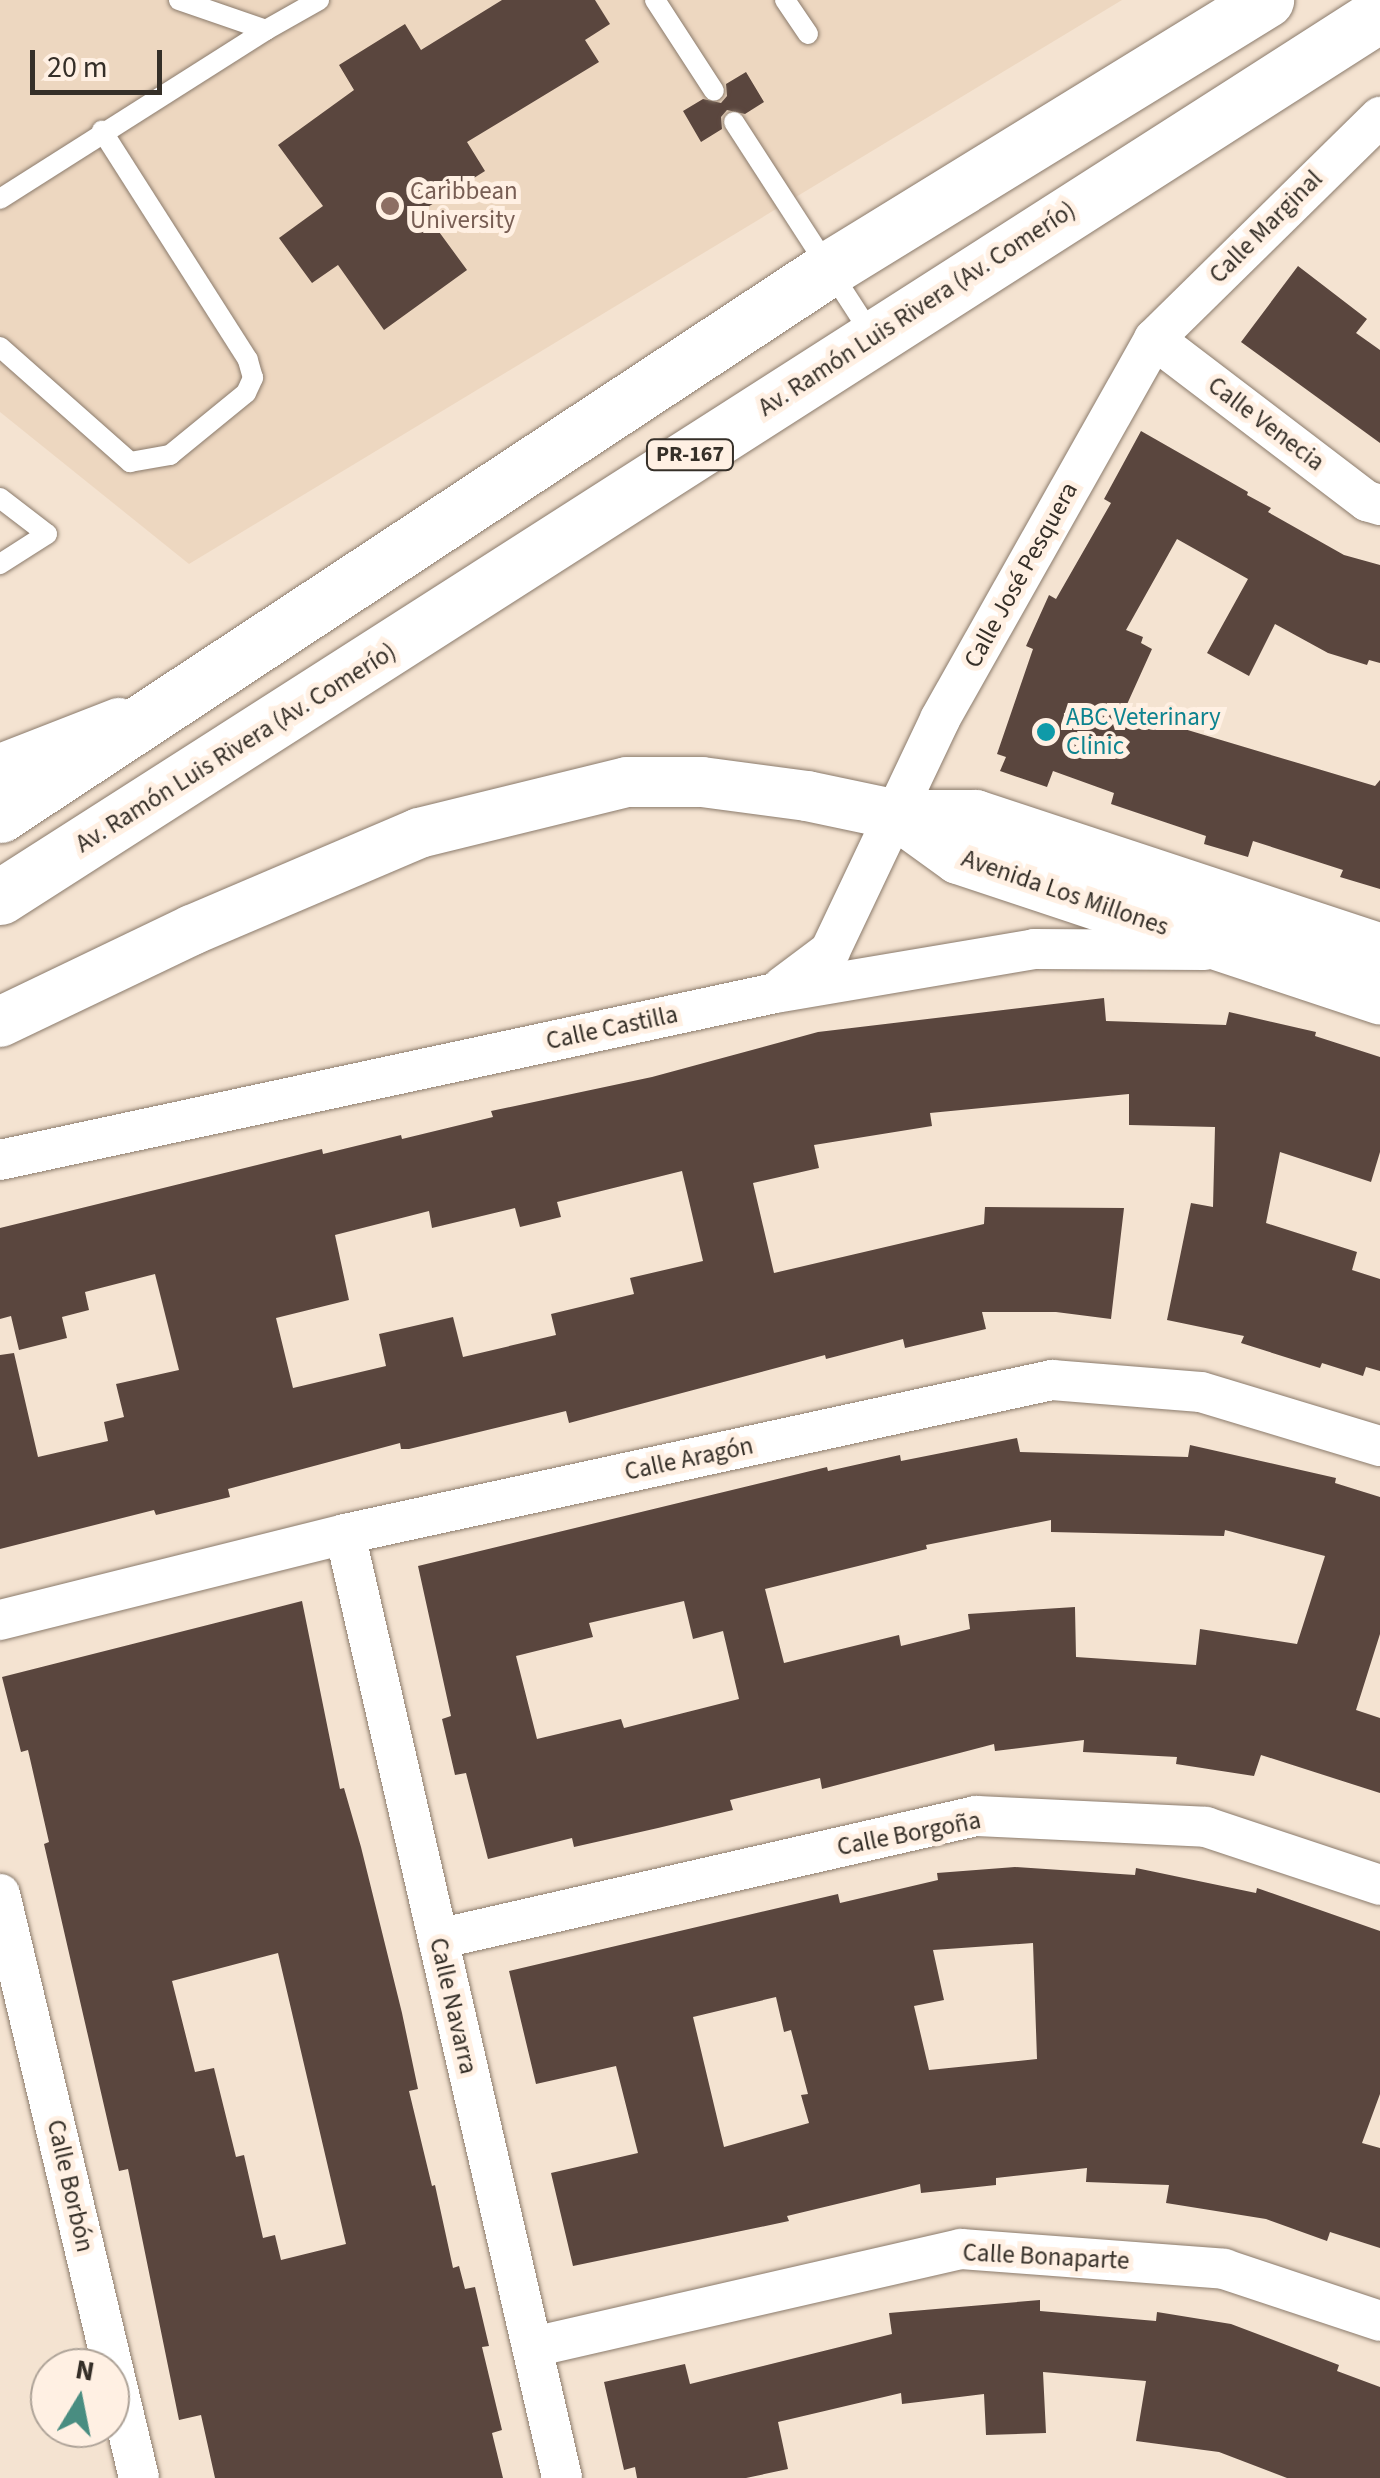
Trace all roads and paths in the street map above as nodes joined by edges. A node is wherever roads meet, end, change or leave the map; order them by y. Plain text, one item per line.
1 (179, 0) edge
2 (319, 0) edge
3 (655, 0) edge
4 (786, 0) edge
5 (1266, 0) edge
6 (1380, 14) edge
7 (266, 30) junction
8 (808, 34) dead end
9 (714, 91) dead end
10 (1380, 118) edge
11 (734, 122) dead end
12 (102, 131) junction
13 (0, 199) edge
14 (830, 268) junction
15 (873, 337) junction
16 (1154, 339) junction
17 (0, 347) edge
18 (0, 498) edge
19 (1380, 505) edge
20 (0, 564) edge
21 (187, 692) junction
22 (0, 764) edge
23 (0, 814) edge
24 (897, 815) junction
25 (0, 896) edge
26 (1380, 949) edge
27 (1230, 950) junction
28 (775, 993) junction
29 (1380, 999) edge
30 (0, 1022) edge
31 (0, 1160) edge
32 (1380, 1446) edge
33 (345, 1534) junction
34 (0, 1620) edge
35 (1380, 1885) edge
36 (0, 1894) edge
37 (438, 1939) junction
38 (1380, 2321) edge
39 (533, 2347) junction
40 (139, 2478) edge
41 (562, 2478) edge

1 - 7 lane
2 - 7 lane
3 - 9 lane
4 - 8 lane
5 - 14 main road
6 - 15 main road, Av. Ramón Luis Rivera (Av. Comerío) / PR-167
7 - 12 lane
10 - 16 street, Calle Marginal
11 - 14 lane
12 - 13 lane
12 - 17 lane
14 - 15 lane
14 - 21 main road
15 - 25 main road, Av. Ramón Luis Rivera (Av. Comerío) / PR-167
16 - 19 street, Calle Venecia
16 - 24 street, Calle José Pesquera
18 - 20 lane
21 - 22 street
21 - 23 main road
24 - 26 street, Avenida Los Millones
24 - 27 street, Avenida Los Millones
24 - 28 street, Calle José Pesquera
24 - 30 street
27 - 28 street, Calle Castilla
27 - 29 street, Avenida Los Millones
28 - 31 street, Calle Castilla
32 - 33 street, Calle Aragón
33 - 34 street, Calle Aragón
33 - 37 street, Calle Navarra
35 - 37 street, Calle Borgoña
36 - 40 street, Calle Borbón
37 - 39 street, Calle Navarra
38 - 39 street, Calle Bonaparte
39 - 41 street, Calle Navarra

